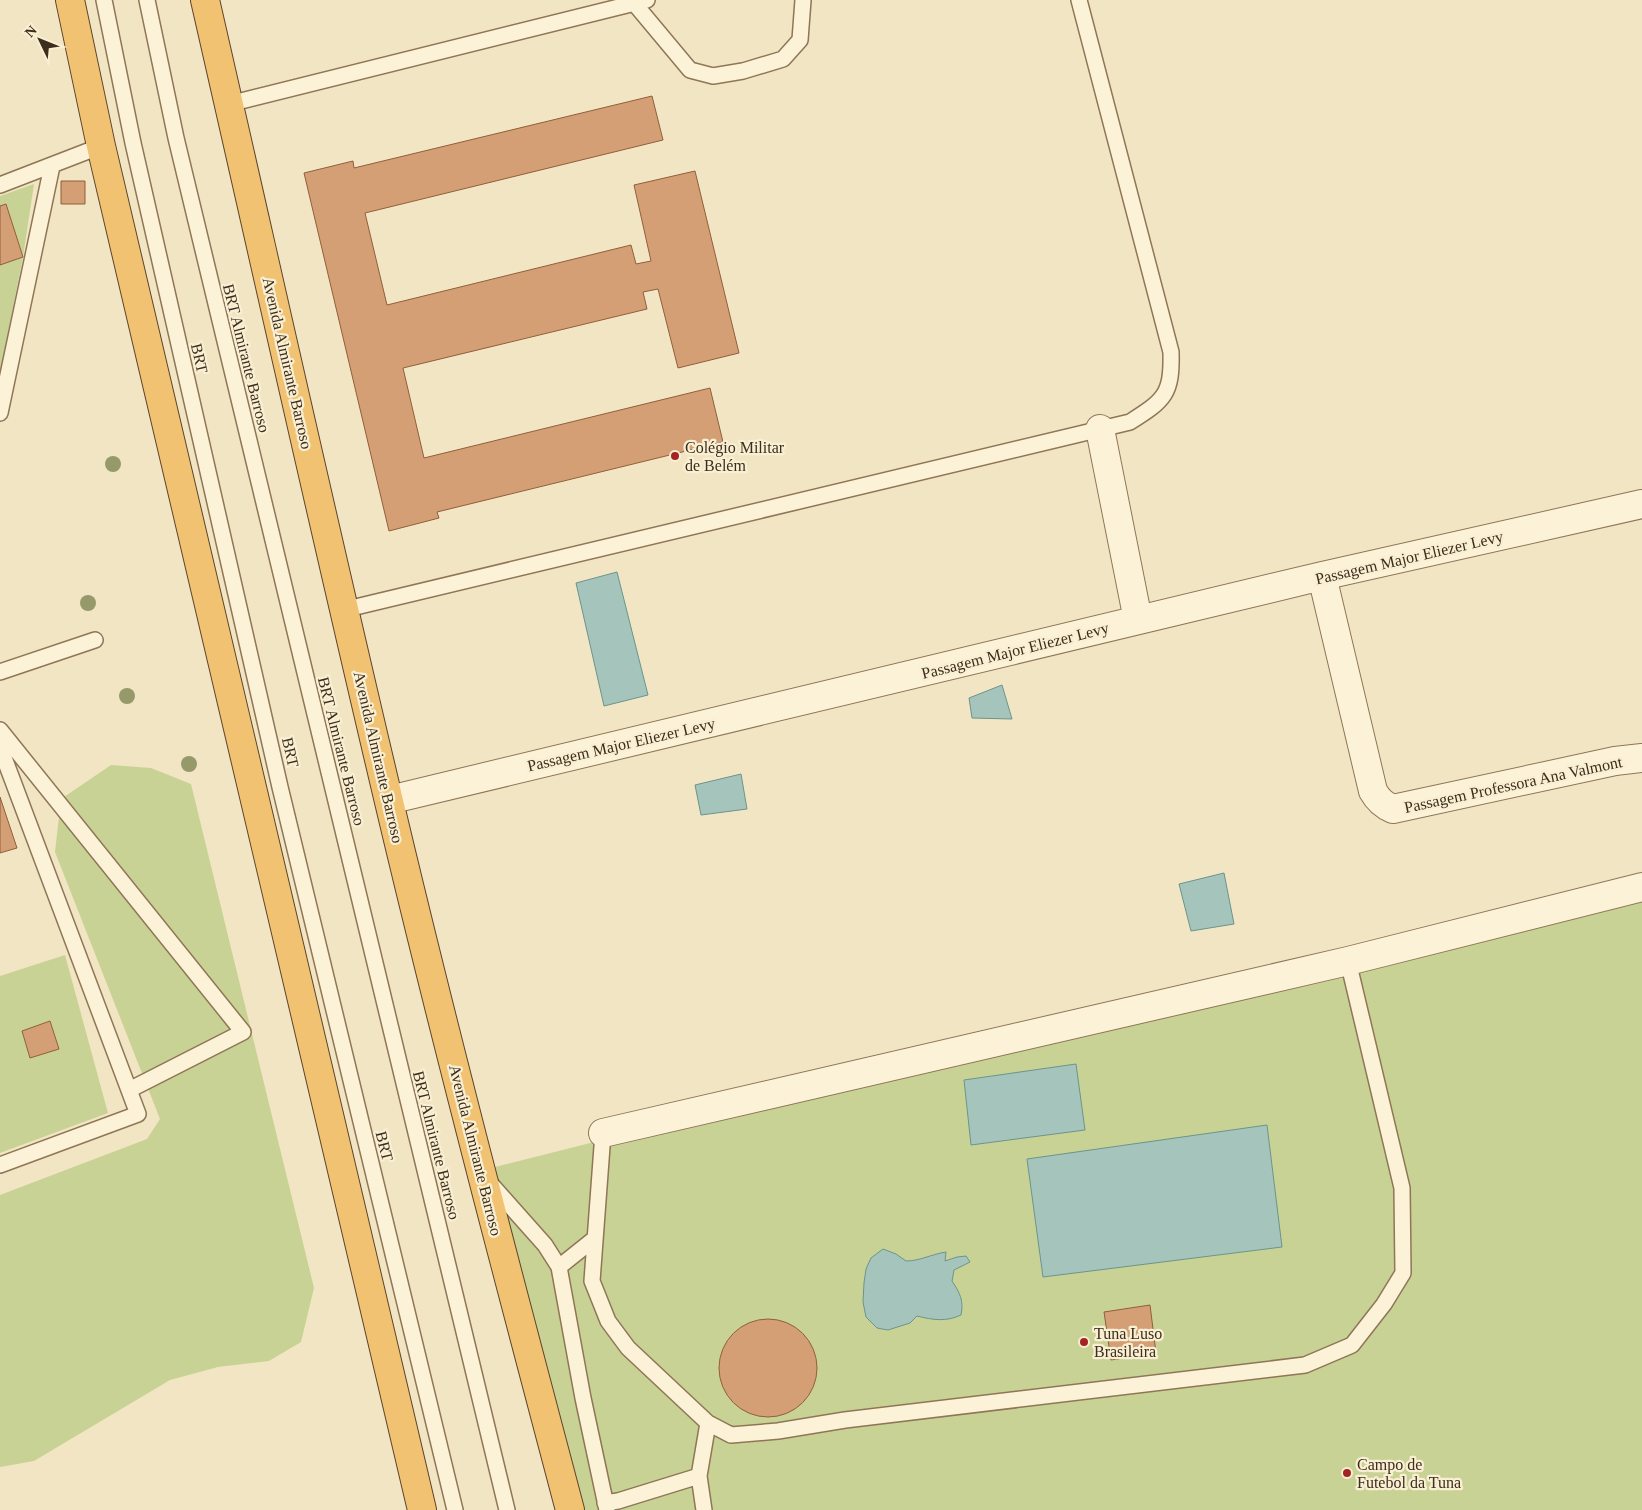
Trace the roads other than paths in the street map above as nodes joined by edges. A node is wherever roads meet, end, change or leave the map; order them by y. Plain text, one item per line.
1 (70, 0) edge
2 (104, 0) edge
3 (147, 0) edge
4 (205, 0) edge
5 (803, 0) edge
6 (1079, 0) edge
7 (641, 2) edge
8 (229, 104) junction
9 (101, 146) junction
10 (52, 166) junction
11 (0, 185) edge
12 (0, 413) edge
13 (1100, 429) junction
14 (1642, 504) edge
15 (1322, 576) junction
16 (344, 610) junction
17 (1138, 620) junction
18 (95, 640) dead end
19 (0, 672) edge
20 (0, 730) edge
21 (0, 748) edge
22 (1642, 758) edge
23 (389, 800) junction
24 (1642, 886) edge
25 (1348, 961) junction
26 (129, 1090) junction
27 (603, 1133) joint
28 (0, 1166) edge
29 (482, 1174) junction
30 (594, 1239) junction
31 (559, 1268) junction
32 (708, 1423) junction
33 (699, 1476) junction
34 (606, 1506) edge
35 (422, 1510) edge
36 (454, 1510) edge
37 (507, 1510) edge
38 (570, 1510) edge
39 (704, 1510) edge

1 - 9 highway
2 - 36 lane, BRT
3 - 37 lane, BRT Almirante Barroso
4 - 8 highway, Avenida Almirante Barroso
5 - 7 lane
6 - 13 lane
7 - 8 lane
8 - 16 highway, Avenida Almirante Barroso
9 - 10 lane
9 - 35 highway
10 - 11 lane
10 - 12 lane
13 - 16 lane
13 - 17 street
14 - 15 street, Passagem Major Eliezer Levy
15 - 17 street, Passagem Major Eliezer Levy
15 - 22 street, Passagem Professora Ana Valmont
16 - 23 highway, Avenida Almirante Barroso
17 - 23 street, Passagem Major Eliezer Levy
18 - 19 lane
20 - 26 lane
21 - 26 lane
23 - 29 highway, Avenida Almirante Barroso
24 - 25 street
25 - 27 street
25 - 32 lane
26 - 28 lane
27 - 30 lane
29 - 31 lane
29 - 38 highway, Avenida Almirante Barroso
30 - 31 lane
30 - 32 lane
31 - 34 lane
32 - 33 lane
33 - 34 lane
33 - 39 lane

